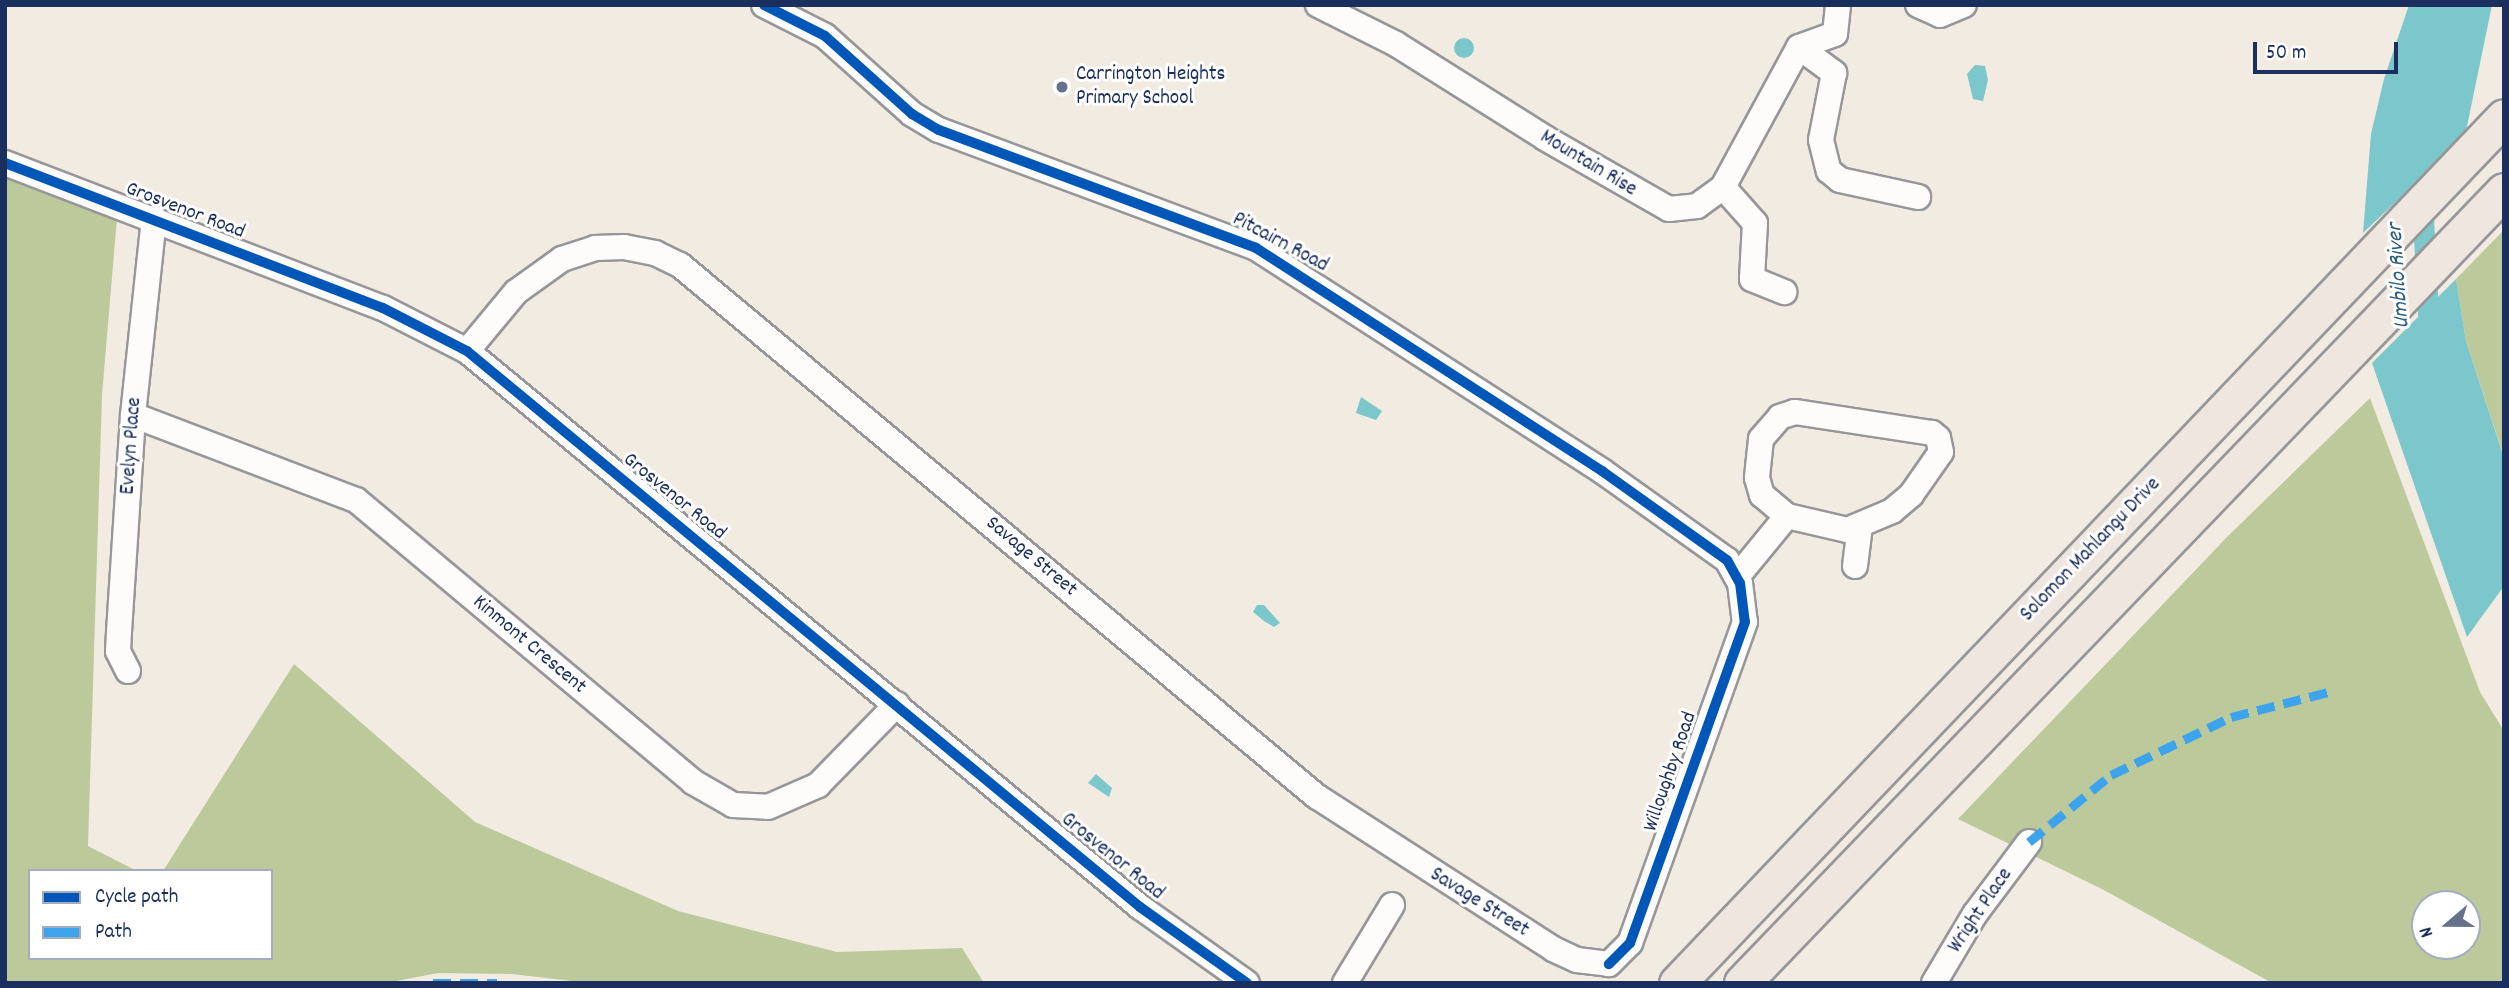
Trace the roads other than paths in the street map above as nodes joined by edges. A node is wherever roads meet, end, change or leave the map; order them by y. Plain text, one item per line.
1 (764, 5) edge
2 (1318, 5) edge
3 (1838, 5) edge
4 (1918, 5) edge
5 (1964, 5) edge
6 (1799, 47) junction
7 (2504, 117) edge
8 (5, 163) edge
9 (1723, 187) junction
10 (2504, 191) edge
11 (1918, 197) dead end
12 (154, 219) junction
13 (1784, 292) dead end
14 (467, 351) junction
15 (133, 415) junction
16 (1787, 516) junction
17 (1860, 526) junction
18 (1855, 566) dead end
19 (1739, 580) junction
20 (128, 671) dead end
21 (897, 704) junction
22 (2029, 842) dead end
23 (1392, 905) dead end
24 (1609, 973) edge
25 (1247, 983) edge
26 (1345, 983) edge
27 (1677, 983) edge
28 (1742, 983) edge
29 (1934, 983) edge

1 - 19 street, Pitcairn Road
2 - 9 street, Mountain Rise
3 - 6 street
4 - 5 street
6 - 9 street, Mountain Rise
6 - 11 street
7 - 27 highway, Solomon Mahlangu Drive
8 - 12 street, Grosvenor Road
9 - 13 street
10 - 28 highway
12 - 14 street, Grosvenor Road
12 - 15 street, Evelyn Place
14 - 21 street, Grosvenor Road
14 - 24 street, Savage Street
15 - 20 street, Evelyn Place
15 - 21 street, Kinmont Crescent
16 - 17 street
16 - 17 street
16 - 19 street
17 - 18 street
19 - 24 street, Willoughby Road
21 - 25 street, Grosvenor Road
22 - 29 street, Wright Place
23 - 26 street

